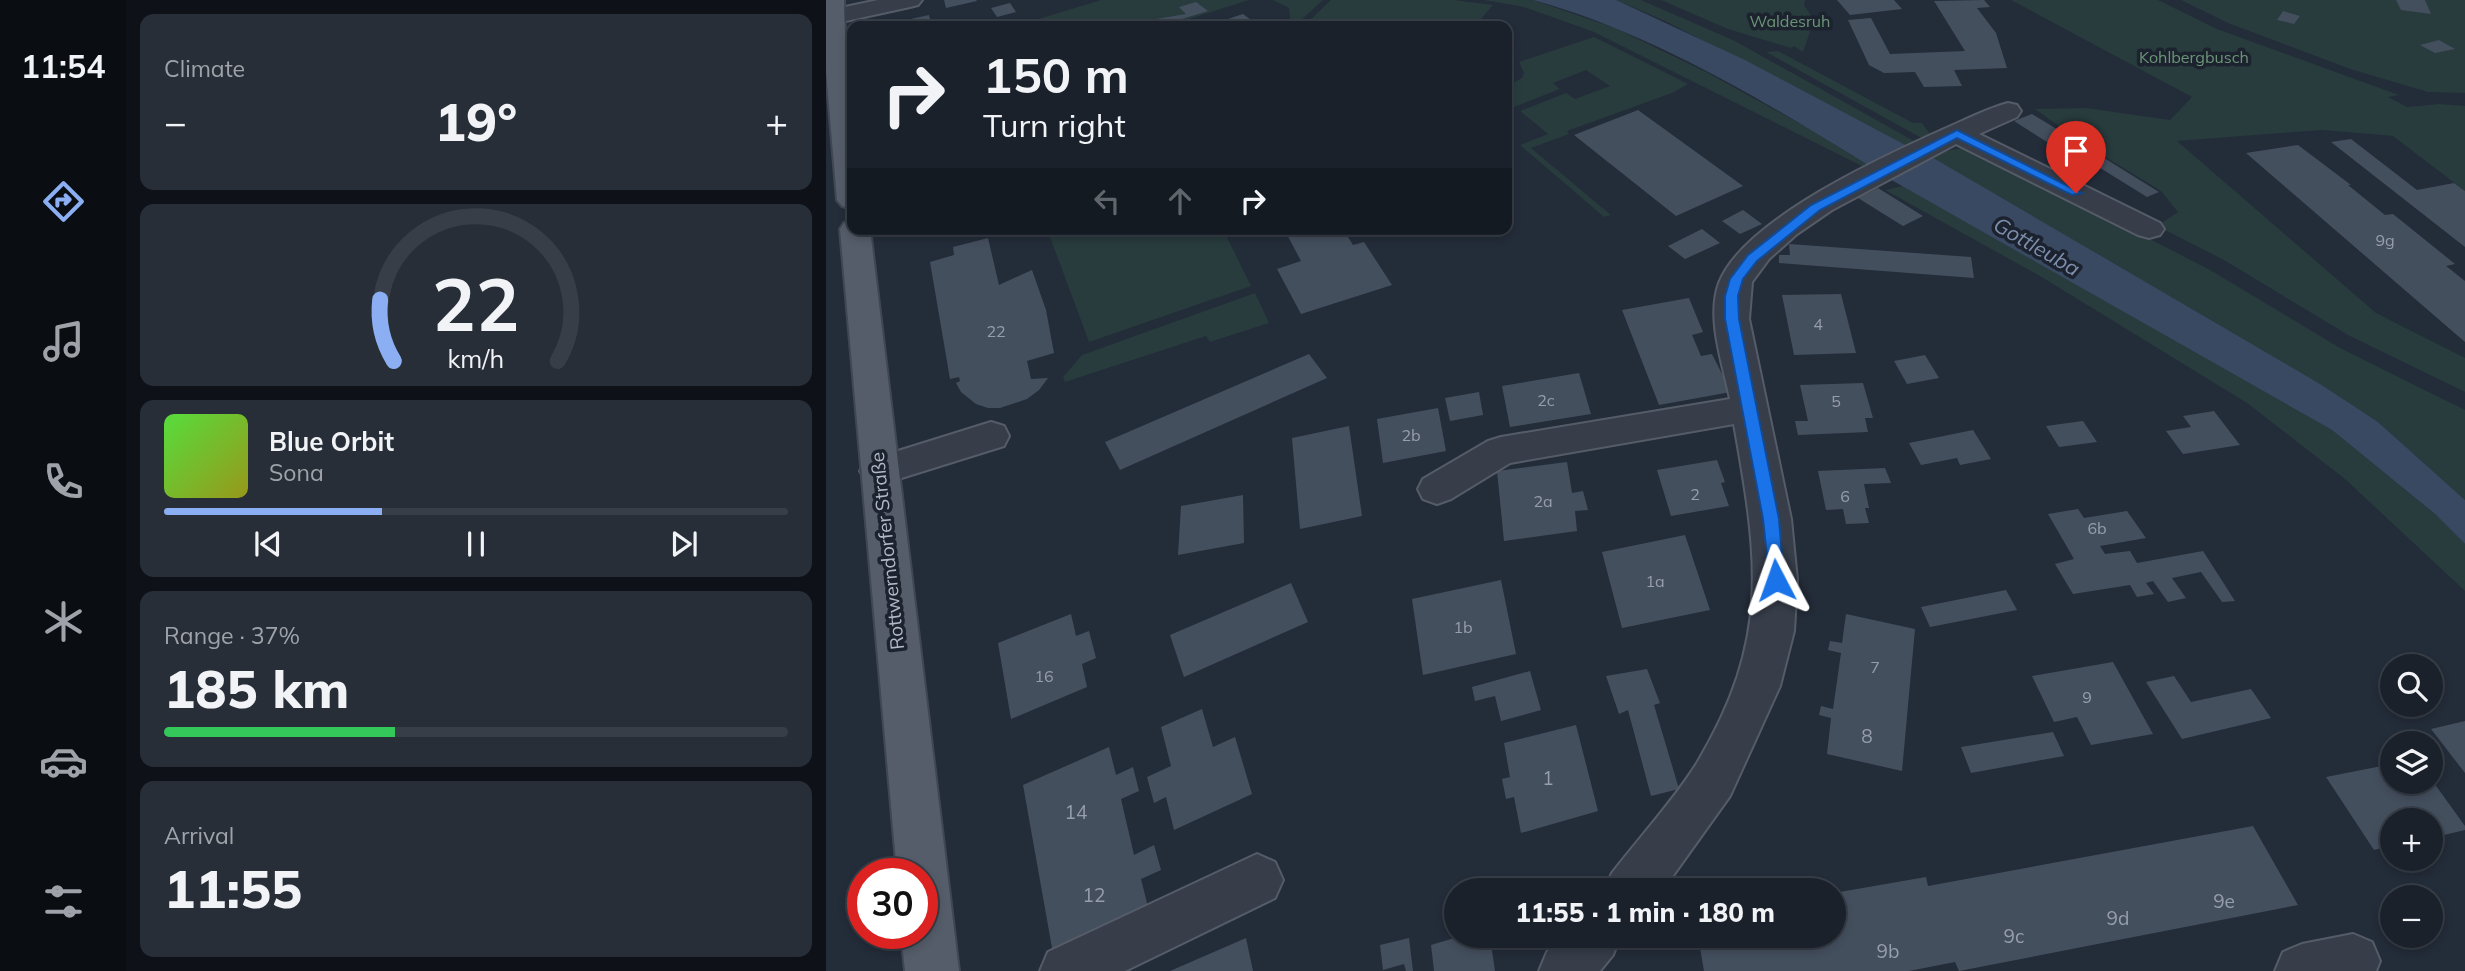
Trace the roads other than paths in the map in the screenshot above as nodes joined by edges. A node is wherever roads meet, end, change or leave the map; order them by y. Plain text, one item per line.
1 (909, 0) edge
2 (832, 9) edge
3 (834, 86) edge
4 (2008, 111) dead end
5 (1957, 134) junction
6 (847, 162) edge
7 (2149, 229) dead end
8 (856, 235) edge
9 (1751, 408) junction
10 (991, 436) dead end
11 (879, 471) junction
12 (1437, 489) dead end
13 (920, 858) edge
14 (1640, 878) edge
15 (1257, 880) dead end
16 (1584, 948) edge
17 (930, 949) edge
18 (2353, 961) dead end
19 (932, 971) edge
20 (1067, 971) edge
21 (1566, 971) edge
22 (2302, 971) edge

1 - 2 street
2 - 3 main road
3 - 6 main road
4 - 5 street
5 - 7 street
5 - 9 street
8 - 11 main road, Rottwerndorfer Straße
9 - 12 street
9 - 14 street
10 - 11 street
11 - 13 main road, Rottwerndorfer Straße
15 - 20 street
16 - 21 street
17 - 19 main road
18 - 22 street

